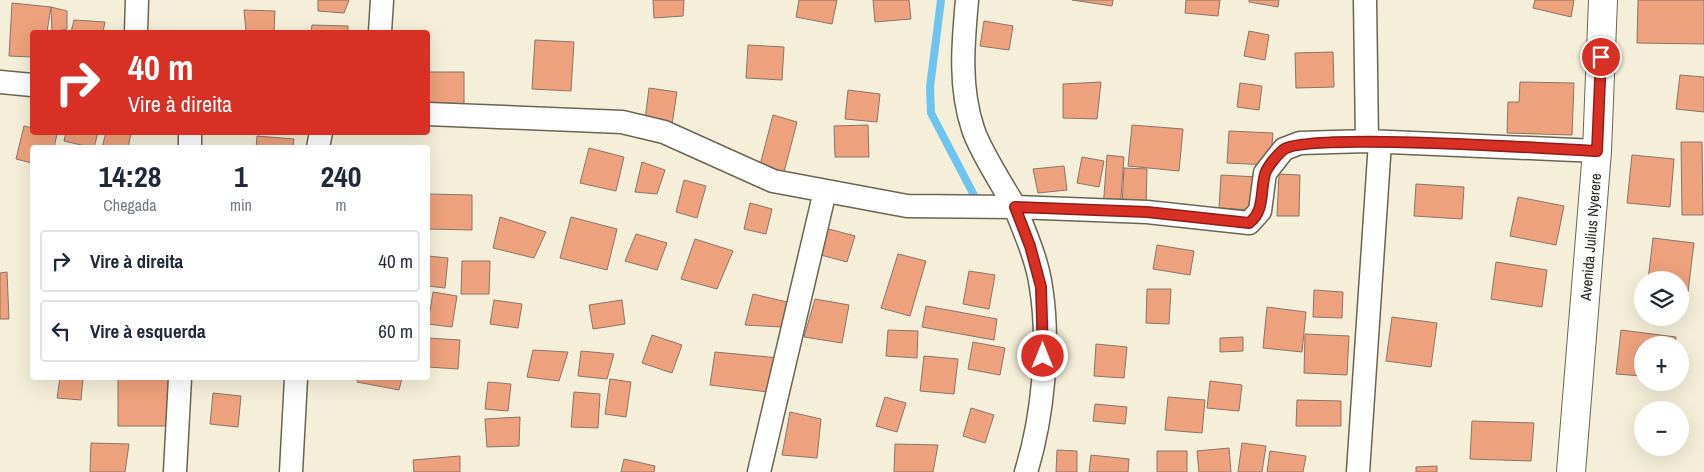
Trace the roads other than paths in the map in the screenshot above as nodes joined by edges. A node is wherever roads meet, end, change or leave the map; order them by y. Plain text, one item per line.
1 (137, 0) edge
2 (382, 0) edge
3 (967, 0) edge
4 (1365, 0) edge
5 (1603, 0) edge
6 (136, 30) edge
7 (380, 30) edge
8 (0, 82) edge
9 (30, 85) edge
10 (430, 114) edge
11 (1373, 142) junction
12 (1597, 151) junction
13 (825, 191) junction
14 (1015, 207) junction
15 (180, 380) edge
16 (296, 380) edge
17 (175, 472) edge
18 (291, 472) edge
19 (759, 472) edge
20 (1026, 472) edge
21 (1358, 472) edge
22 (1571, 472) edge

1 - 6 street
2 - 7 street
3 - 14 street
4 - 11 street
5 - 12 street, Avenida Julius Nyerere
8 - 9 street
10 - 13 street
11 - 12 street
11 - 14 street
11 - 21 street
12 - 22 street, Avenida Julius Nyerere
13 - 14 street
13 - 19 street
14 - 20 street
15 - 17 street
16 - 18 street

